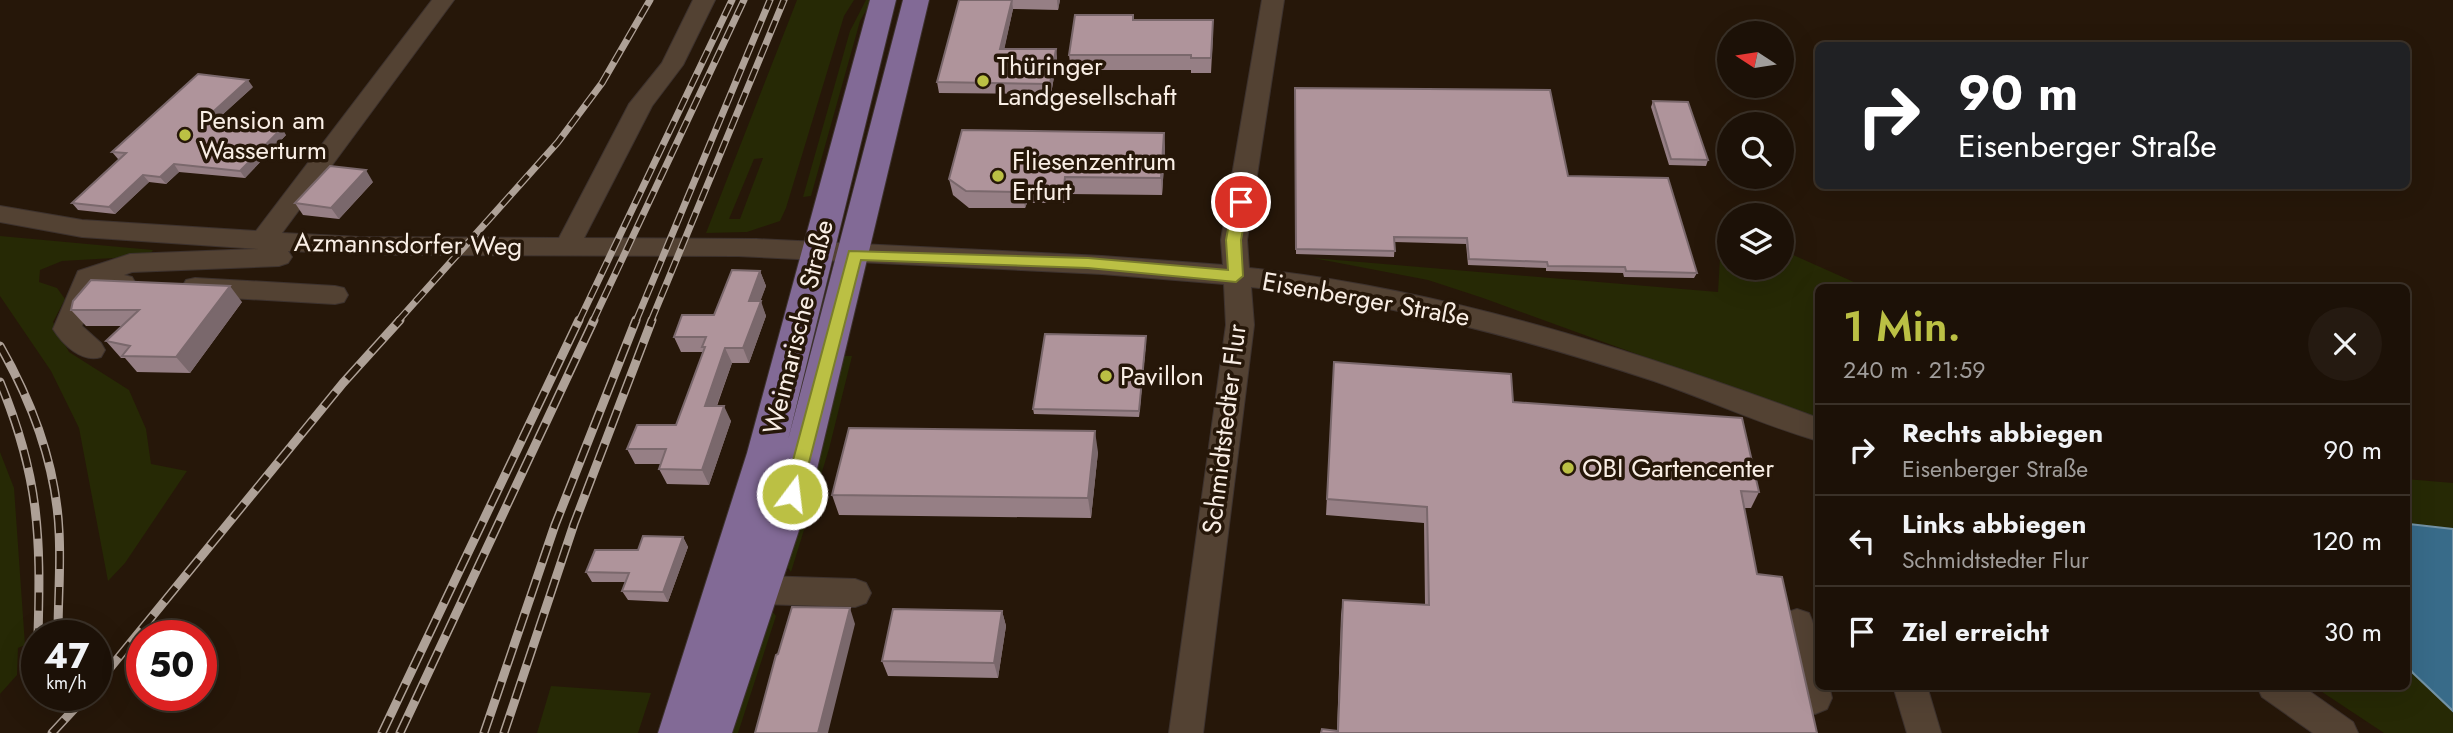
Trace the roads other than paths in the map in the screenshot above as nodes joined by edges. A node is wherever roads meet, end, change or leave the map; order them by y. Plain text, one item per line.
1 (443, 0) edge
2 (704, 0) edge
3 (883, 0) edge
4 (916, 0) edge
5 (1273, 0) edge
6 (0, 214) edge
7 (263, 240) junction
8 (316, 243) junction
9 (567, 247) junction
10 (817, 251) junction
11 (855, 255) junction
12 (1236, 276) junction
13 (84, 284) junction
14 (335, 295) dead end
15 (91, 351) dead end
16 (1815, 429) edge
17 (760, 590) junction
18 (855, 593) dead end
19 (1797, 622) dead end
20 (1804, 660) edge
21 (1911, 690) edge
22 (2280, 690) edge
23 (1815, 698) dead end
24 (680, 733) edge
25 (710, 733) edge
26 (1186, 733) edge
27 (1924, 733) edge
28 (2341, 733) edge

1 - 7 street
2 - 9 street
3 - 10 main road, Weimarische Straße
4 - 11 main road, Weimarische Straße
5 - 12 street, Schmidtstedter Flur
6 - 7 street, Azmannsdorfer Weg
7 - 8 street, Azmannsdorfer Weg
8 - 9 street, Azmannsdorfer Weg
8 - 13 street
9 - 10 street, Azmannsdorfer Weg
10 - 11 street, Eisenberger Straße
10 - 24 main road, Weimarische Straße
11 - 12 street, Eisenberger Straße
11 - 17 main road, Weimarische Straße
12 - 16 street, Eisenberger Straße
12 - 26 street, Schmidtstedter Flur
13 - 14 street
13 - 15 street
17 - 18 street
17 - 25 main road, Weimarische Straße
19 - 20 street
20 - 23 street
21 - 27 street
22 - 28 street

